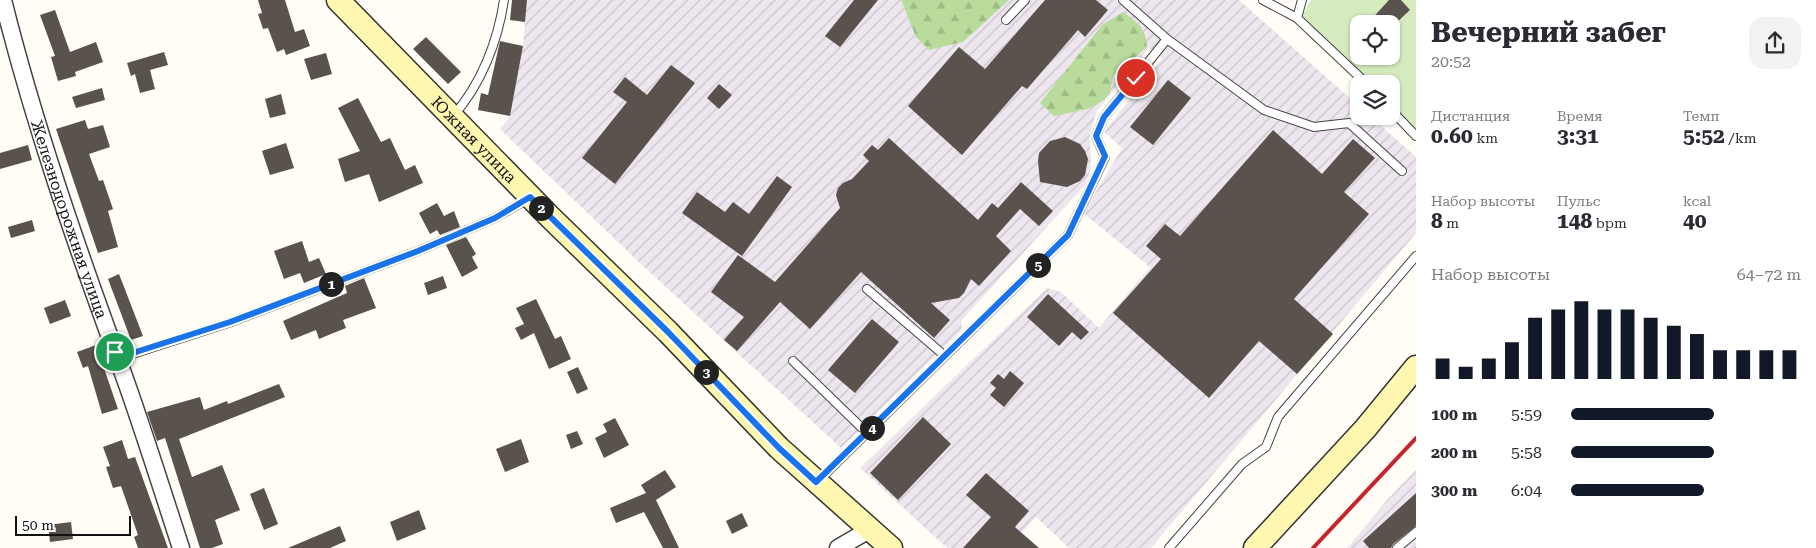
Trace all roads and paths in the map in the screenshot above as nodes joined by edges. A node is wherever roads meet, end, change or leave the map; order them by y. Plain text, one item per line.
1 (3, 0) edge
2 (338, 0) edge
3 (504, 0) edge
4 (1025, 0) edge
5 (1123, 0) edge
6 (1264, 0) edge
7 (1302, 0) edge
8 (1297, 18) junction
9 (1006, 20) dead end
10 (1167, 38) junction
11 (1357, 75) edge
12 (452, 117) junction
13 (1400, 119) edge
14 (1416, 136) edge
15 (1402, 170) dead end
16 (530, 197) junction
17 (1416, 256) edge
18 (867, 289) dead end
19 (945, 356) junction
20 (117, 358) junction
21 (793, 361) dead end
22 (1416, 367) edge
23 (867, 433) junction
24 (816, 482) junction
25 (869, 530) junction
26 (1416, 532) edge
27 (181, 548) edge
28 (838, 548) edge
29 (891, 548) edge
30 (1169, 548) edge
31 (1255, 548) edge
32 (1397, 548) edge

1 - 20 street, Железнодорожная улица
2 - 12 street, Южная улица
3 - 12 lane
4 - 9 lane
5 - 10 lane
6 - 8 lane
7 - 8 lane
8 - 11 lane
10 - 15 lane
10 - 19 lane
12 - 16 street, Южная улица
13 - 14 lane
16 - 20 lane
16 - 24 street, Южная улица
17 - 30 lane
18 - 19 lane
19 - 23 lane
20 - 27 street, Железнодорожная улица
21 - 23 lane
22 - 31 street
23 - 24 lane
24 - 25 street, Южная улица
25 - 28 street
25 - 29 street, Южная улица
26 - 32 lane

